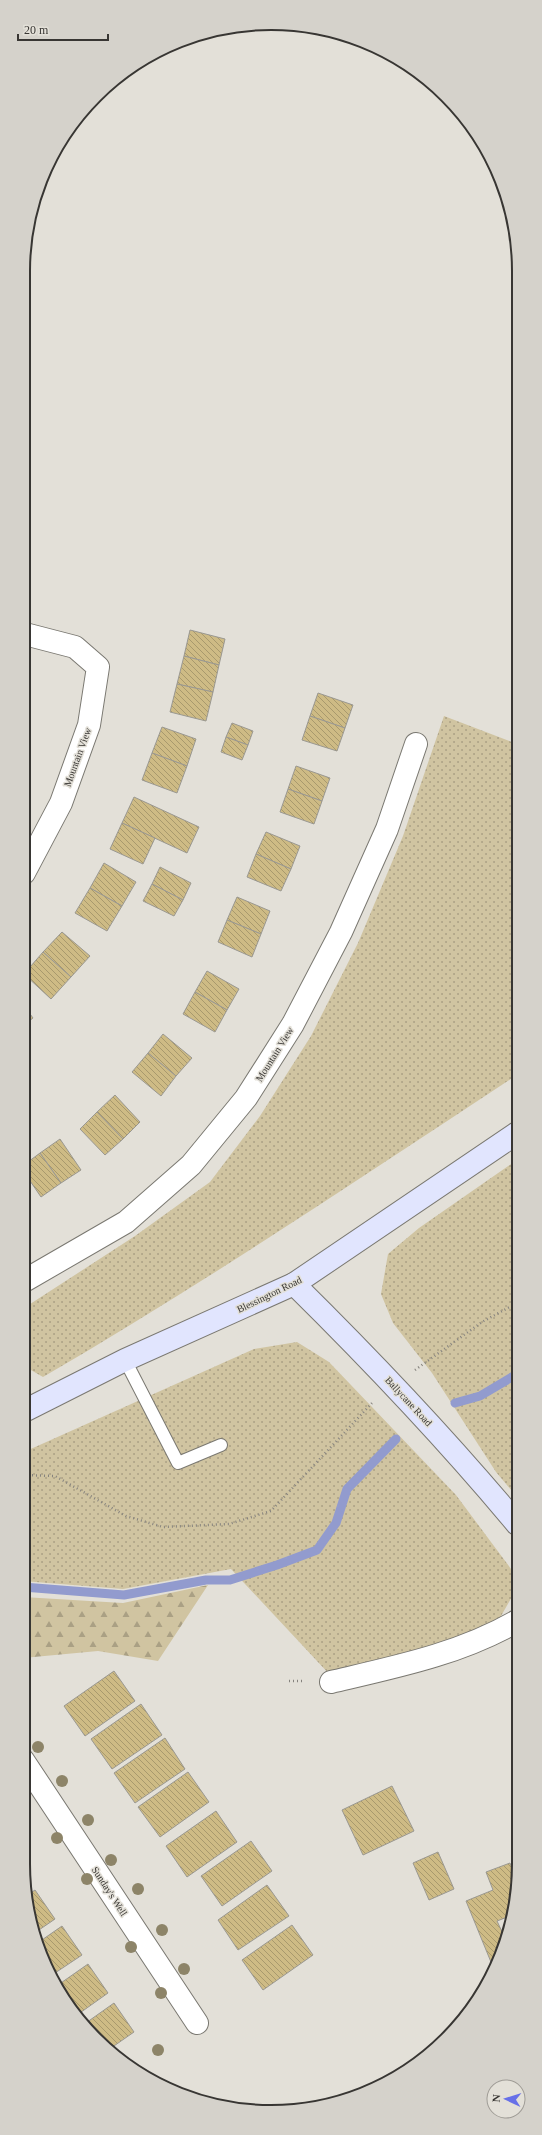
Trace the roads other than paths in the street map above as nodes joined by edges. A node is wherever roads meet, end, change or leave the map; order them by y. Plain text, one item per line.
1 (30, 635) edge
2 (416, 744) dead end
3 (30, 862) edge
4 (512, 1136) edge
5 (30, 1278) edge
6 (294, 1284) junction
7 (125, 1360) junction
8 (30, 1408) edge
9 (221, 1445) dead end
10 (512, 1518) edge
11 (512, 1623) edge
12 (331, 1682) dead end
13 (30, 1771) edge
14 (197, 2023) dead end

1 - 3 street, Mountain View
2 - 5 street, Mountain View
4 - 6 main road, Blessington Road
6 - 7 main road, Blessington Road
6 - 10 main road, Ballycane Road
7 - 8 main road, Blessington Road
7 - 9 lane
11 - 12 street
13 - 14 street, Sunday's Well

